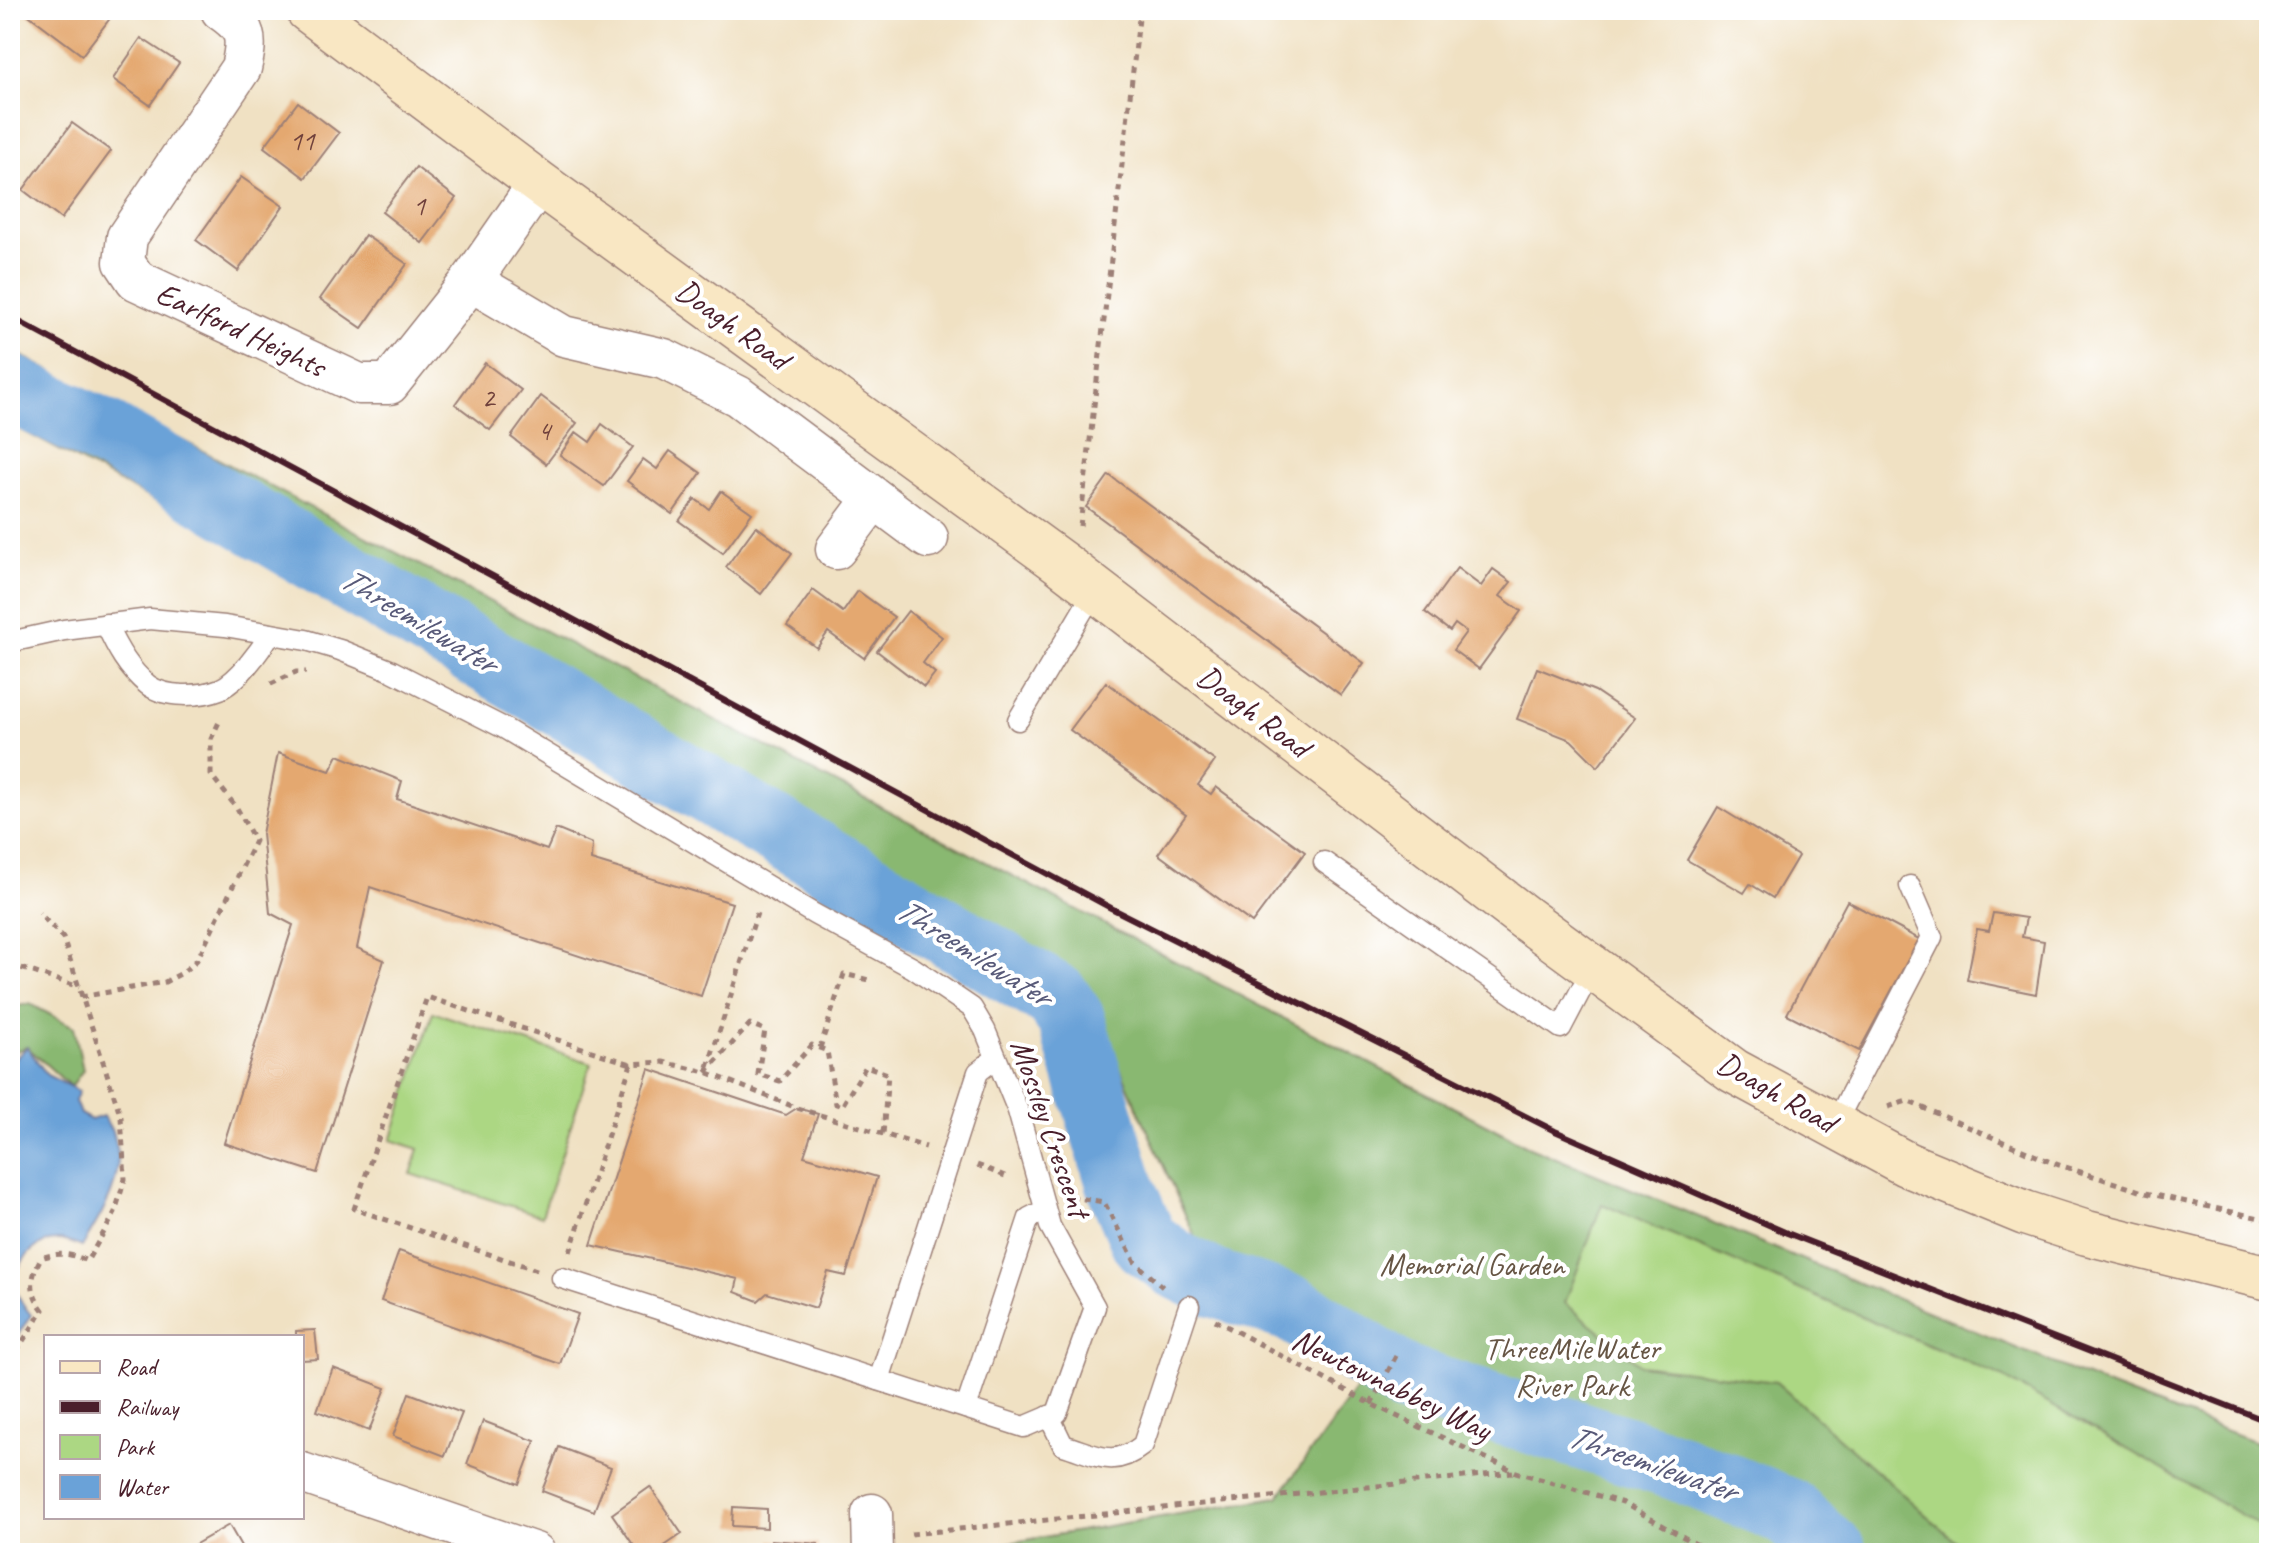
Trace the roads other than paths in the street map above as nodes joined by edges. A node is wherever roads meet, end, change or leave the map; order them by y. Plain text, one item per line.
1 (221, 10) edge
2 (308, 10) edge
3 (539, 183) junction
4 (471, 281) junction
5 (874, 498) junction
6 (928, 538) dead end
7 (836, 549) dead end
8 (1095, 590) junction
9 (106, 624) junction
10 (270, 634) junction
11 (10, 642) edge
12 (1018, 720) dead end
13 (1324, 862) dead end
14 (1910, 886) dead end
15 (1593, 967) junction
16 (996, 1058) junction
17 (1834, 1126) junction
18 (1045, 1210) junction
19 (562, 1278) road end
20 (2269, 1278) edge
21 (1189, 1306) road end
22 (879, 1380) junction
23 (966, 1408) junction
24 (1049, 1416) junction
25 (304, 1474) edge
26 (535, 1553) edge

1 - 4 street, Earlford Heights
2 - 3 main road, Doagh Road
3 - 4 street, Earlford Heights
3 - 8 main road, Doagh Road
4 - 5 street
5 - 6 street
5 - 7 street
8 - 12 lane
8 - 15 main road, Doagh Road
9 - 10 lane, Mossley Crescent
9 - 10 lane
9 - 11 lane, Mossley Crescent
10 - 16 lane, Mossley Crescent
13 - 15 lane
14 - 17 lane
15 - 17 main road, Doagh Road
16 - 18 lane, Mossley Crescent
16 - 22 lane
17 - 20 main road, Doagh Road
18 - 23 lane
18 - 24 lane, Mossley Crescent
19 - 22 lane
21 - 24 lane
22 - 23 lane
23 - 24 lane
25 - 26 street

